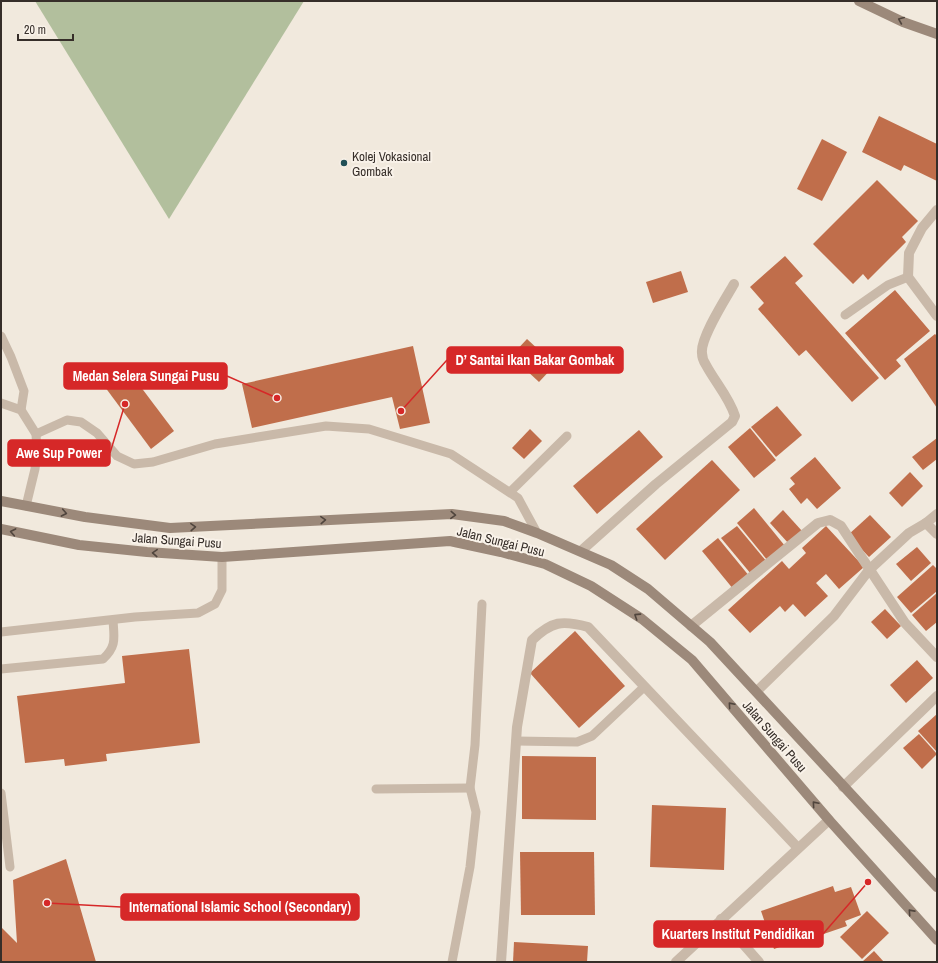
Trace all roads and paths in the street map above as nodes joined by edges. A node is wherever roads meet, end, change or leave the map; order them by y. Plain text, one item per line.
1 (859, 1) edge
2 (937, 34) edge
3 (937, 210) edge
4 (908, 277) junction
5 (734, 284) dead end
6 (846, 315) dead end
7 (937, 316) edge
8 (1, 336) edge
9 (1, 403) edge
10 (21, 410) junction
11 (36, 434) junction
12 (567, 436) dead end
13 (510, 492) junction
14 (1, 501) edge
15 (26, 506) junction
16 (937, 514) edge
17 (926, 523) junction
18 (1, 529) edge
19 (537, 533) junction
20 (937, 534) edge
21 (581, 551) junction
22 (222, 557) junction
23 (869, 570) junction
24 (482, 604) dead end
25 (113, 620) junction
26 (691, 626) junction
27 (1, 632) edge
28 (937, 657) edge
29 (1, 669) edge
30 (644, 687) junction
31 (757, 691) junction
32 (937, 696) edge
33 (516, 741) junction
34 (843, 787) junction
35 (470, 788) junction
36 (376, 789) dead end
37 (1, 793) edge
38 (829, 820) junction
39 (798, 848) junction
40 (10, 867) dead end
41 (937, 887) edge
42 (721, 920) junction
43 (937, 940) edge
44 (452, 962) edge
45 (501, 962) edge
46 (676, 962) edge
47 (760, 962) edge

2 -> 1 main road
3 - 4 street
4 - 6 lane
4 - 7 street
5 - 21 street
8 - 10 lane
9 - 10 lane
10 - 11 lane
11 - 13 lane
11 - 15 lane
12 - 13 lane
13 - 19 lane
14 - 15 main road, Jalan Sungai Pusu
15 -> 19 main road, Jalan Sungai Pusu
16 - 17 street
17 - 20 street
17 - 23 street
22 -> 18 main road, Jalan Sungai Pusu
19 - 21 main road, Jalan Sungai Pusu
21 - 26 main road, Jalan Sungai Pusu
22 - 25 lane
38 -> 22 main road, Jalan Sungai Pusu
23 - 26 street
23 - 28 street
23 - 31 street
24 - 35 lane
25 - 27 lane
25 - 29 lane
26 - 31 main road, Jalan Sungai Pusu
30 - 33 lane
30 - 33 street
30 - 39 street
31 - 34 main road, Jalan Sungai Pusu
32 - 34 street
33 - 45 street
34 - 41 main road, Jalan Sungai Pusu
35 - 36 lane
35 - 44 lane
37 - 40 lane
38 - 39 street
43 -> 38 main road, Jalan Sungai Pusu
39 - 42 street
42 - 46 street
42 - 47 street

